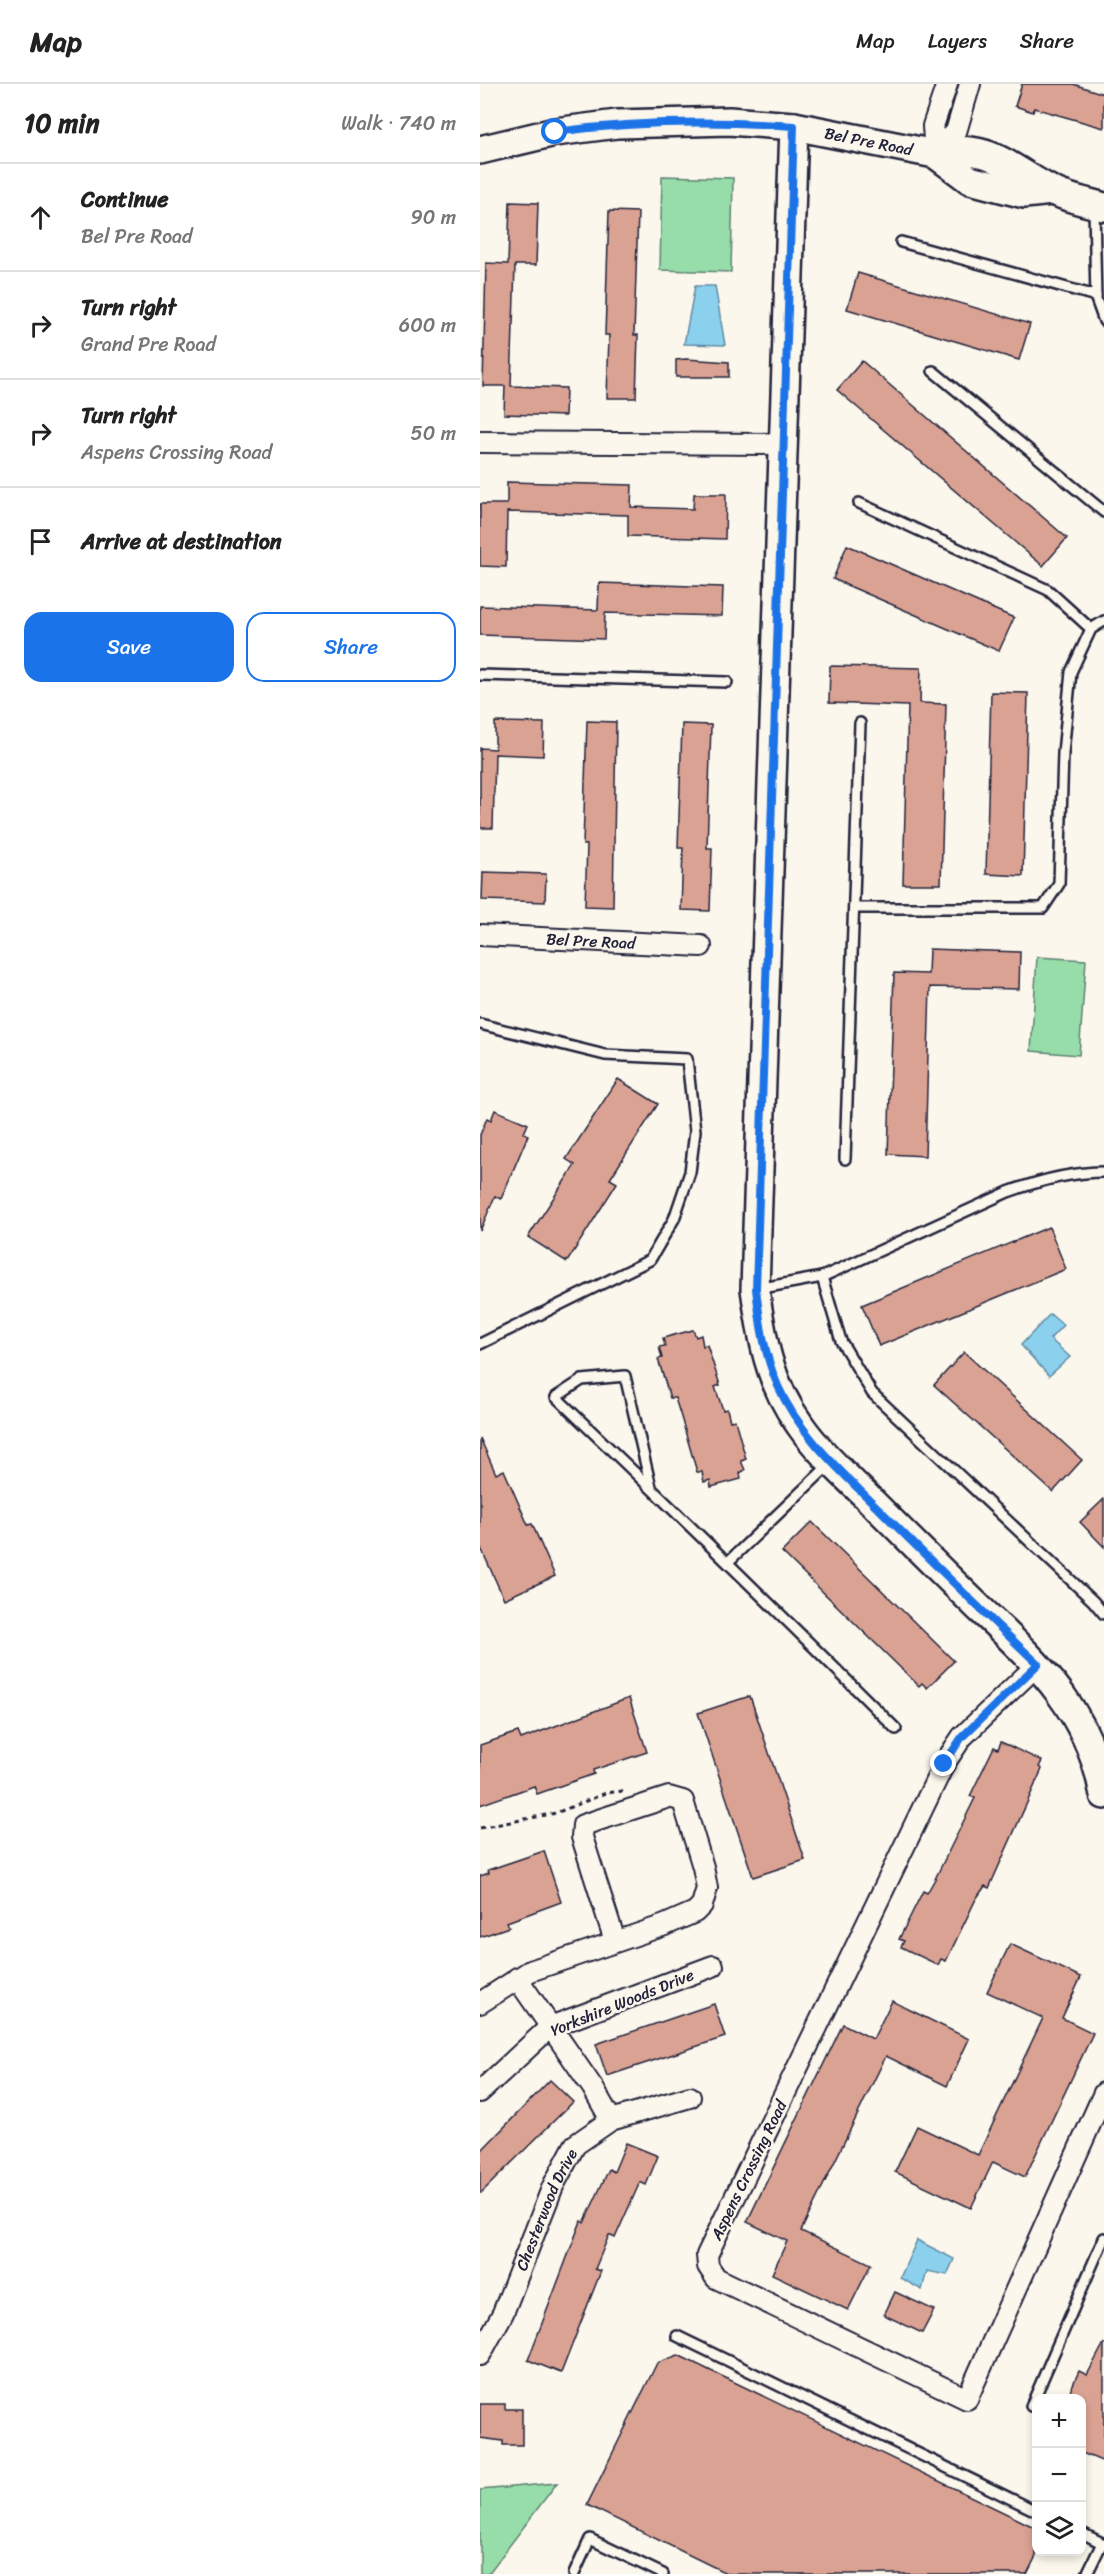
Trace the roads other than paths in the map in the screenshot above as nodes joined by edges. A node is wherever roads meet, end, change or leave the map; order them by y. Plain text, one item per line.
1 (947, 84) edge
2 (970, 84) edge
3 (794, 126) junction
4 (480, 150) edge
5 (935, 154) junction
6 (1099, 206) edge
7 (901, 242) dead end
8 (1096, 296) junction
9 (1104, 321) edge
10 (933, 371) dead end
11 (480, 442) edge
12 (783, 444) junction
13 (859, 503) dead end
14 (1104, 512) edge
15 (1104, 621) edge
16 (1091, 629) junction
17 (480, 675) edge
18 (728, 682) dead end
19 (860, 723) dead end
20 (854, 908) junction
21 (480, 935) edge
22 (701, 946) dead end
23 (480, 1024) edge
24 (845, 1159) dead end
25 (1104, 1172) edge
26 (822, 1277) junction
27 (756, 1289) junction
28 (480, 1344) edge
29 (832, 1462) junction
30 (651, 1487) junction
31 (729, 1561) junction
32 (1104, 1614) edge
33 (1038, 1664) junction
34 (896, 1729) dead end
35 (1098, 1748) edge
36 (1104, 1795) edge
37 (615, 1941) junction
38 (713, 1966) dead end
39 (517, 1978) junction
40 (480, 2003) edge
41 (550, 2027) junction
42 (480, 2092) edge
43 (1104, 2093) edge
44 (690, 2097) dead end
45 (611, 2120) junction
46 (1104, 2238) edge
47 (677, 2336) dead end
48 (480, 2355) edge
49 (1031, 2406) dead end
50 (1032, 2509) edge
51 (1086, 2535) edge
52 (1103, 2543) edge
53 (574, 2574) edge
54 (663, 2574) edge
55 (1087, 2574) edge

1 - 5 street
2 - 5 street
3 - 4 street, Bel Pre Road
3 - 5 street, Bel Pre Road
3 - 12 street
5 - 6 street, Bel Pre Road
6 - 8 lane
7 - 8 lane
8 - 9 lane
10 - 14 lane
11 - 12 street
12 - 27 street
13 - 16 lane
15 - 16 lane
16 - 20 lane
17 - 18 lane
19 - 20 lane
20 - 24 lane
21 - 22 street, Bel Pre Road
23 - 28 lane
25 - 26 lane
26 - 27 lane
26 - 32 lane
27 - 29 street
29 - 31 lane
29 - 33 street
30 - 30 lane
30 - 31 lane
31 - 34 lane
33 - 35 street
33 - 43 street, Aspens Crossing Road
35 - 36 street
37 - 37 street
37 - 39 street
38 - 41 street, Yorkshire Woods Drive
39 - 40 street
39 - 41 street
41 - 42 street, Yorkshire Woods Drive
41 - 45 street
44 - 45 street, Chesterwood Drive
45 - 48 street, Chesterwood Drive
46 - 49 lane
47 - 50 lane
51 - 52 lane
52 - 55 lane
53 - 54 lane

